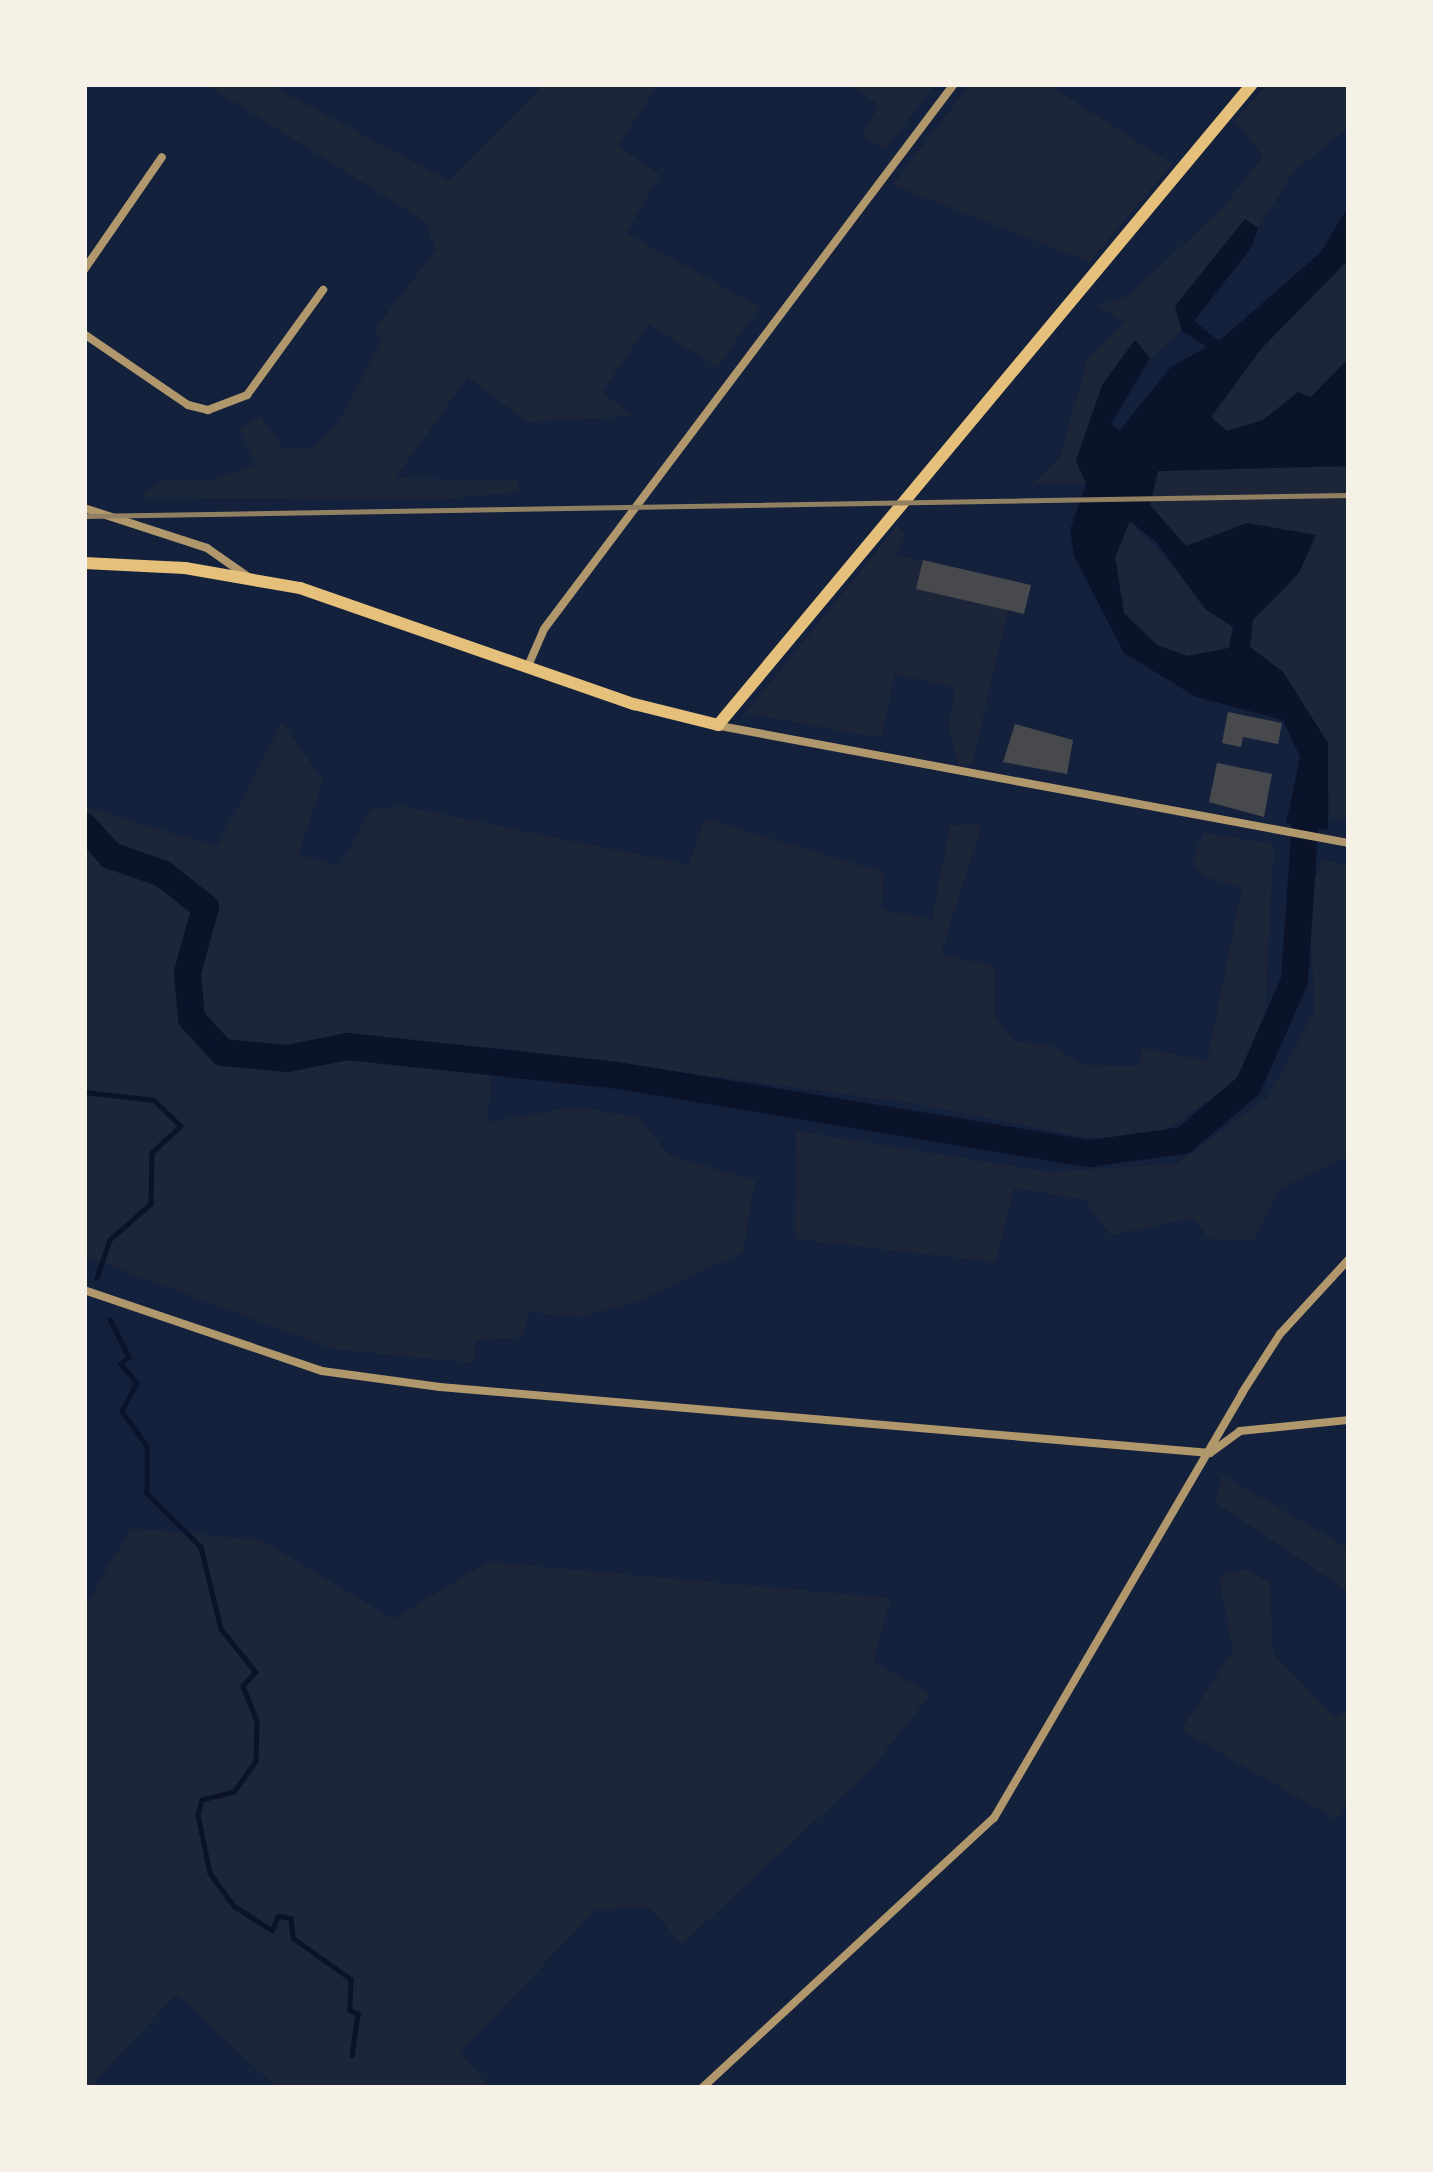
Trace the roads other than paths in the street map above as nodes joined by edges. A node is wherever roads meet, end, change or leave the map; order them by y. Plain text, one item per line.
1 (954, 84) edge
2 (1252, 84) edge
3 (162, 157) dead end
4 (84, 270) edge
5 (323, 290) dead end
6 (84, 334) edge
7 (84, 508) edge
8 (84, 563) edge
9 (247, 576) junction
10 (527, 667) junction
11 (718, 725) junction
12 (1349, 843) edge
13 (1349, 1259) edge
14 (84, 1290) edge
15 (1349, 1420) edge
16 (1210, 1453) junction
17 (702, 2088) edge

1 - 10 street
2 - 11 main road
3 - 4 street
5 - 6 street
7 - 9 street
8 - 9 main road
9 - 10 main road
10 - 11 main road
11 - 12 street
13 - 16 street
14 - 16 street
15 - 16 street
16 - 17 street

